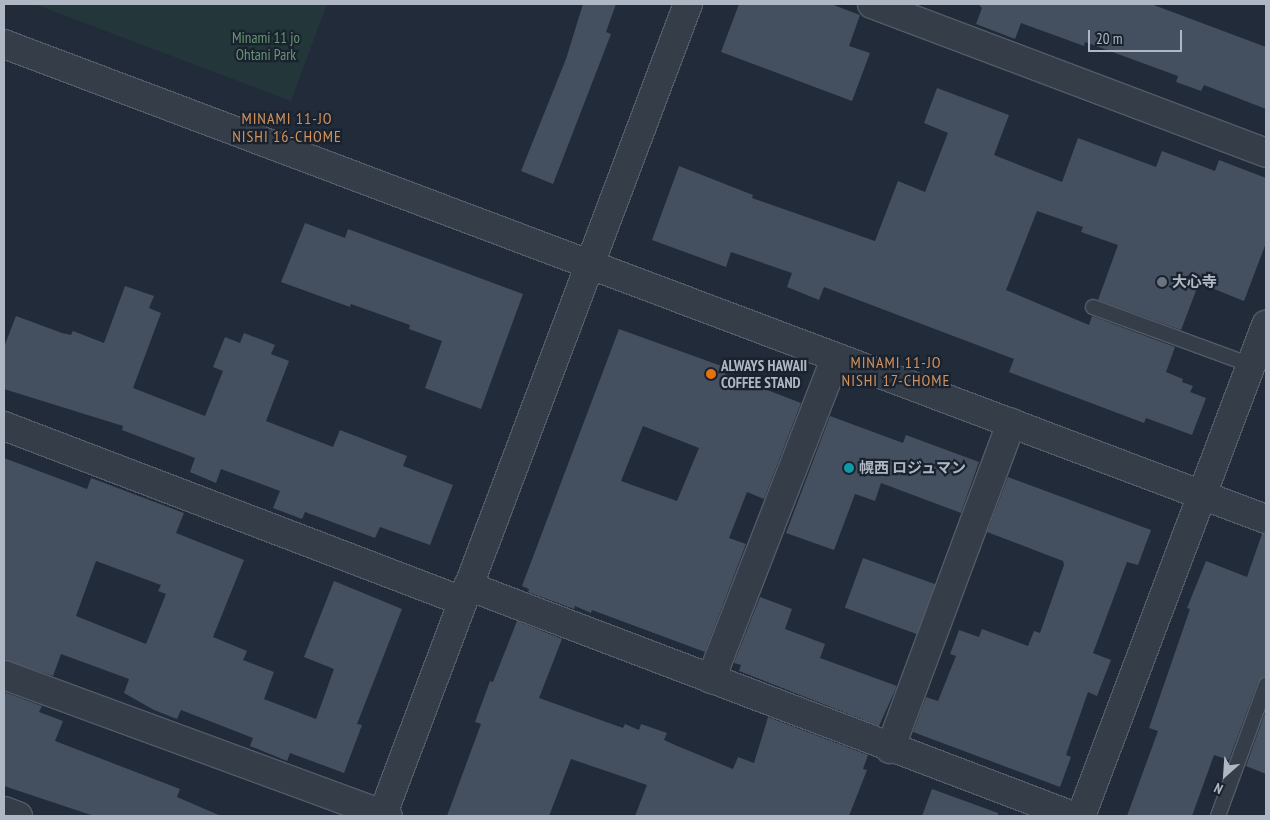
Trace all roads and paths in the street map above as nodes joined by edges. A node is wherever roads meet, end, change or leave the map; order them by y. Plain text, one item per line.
1 (688, 4) edge
2 (872, 4) edge
3 (4, 44) edge
4 (1266, 153) edge
5 (590, 264) junction
6 (1093, 307) dead end
7 (1266, 325) edge
8 (836, 356) junction
9 (1259, 368) edge
10 (1011, 423) junction
11 (4, 426) edge
12 (1202, 495) junction
13 (1266, 519) edge
14 (465, 593) junction
15 (4, 675) edge
16 (711, 679) junction
17 (1266, 685) edge
18 (890, 749) junction
19 (4, 811) edge
20 (18, 816) edge
21 (384, 816) edge
22 (1073, 816) edge
23 (1081, 816) edge
24 (1218, 816) edge

1 - 5 street
2 - 4 street
3 - 5 street
5 - 8 street
5 - 14 street
6 - 9 lane
7 - 9 street
8 - 10 street
8 - 16 street
9 - 12 street
10 - 12 street
10 - 18 street
11 - 14 street
12 - 13 street
12 - 23 street
14 - 16 street
14 - 21 street
15 - 21 street
16 - 18 street
17 - 24 lane
18 - 22 street
19 - 20 street

